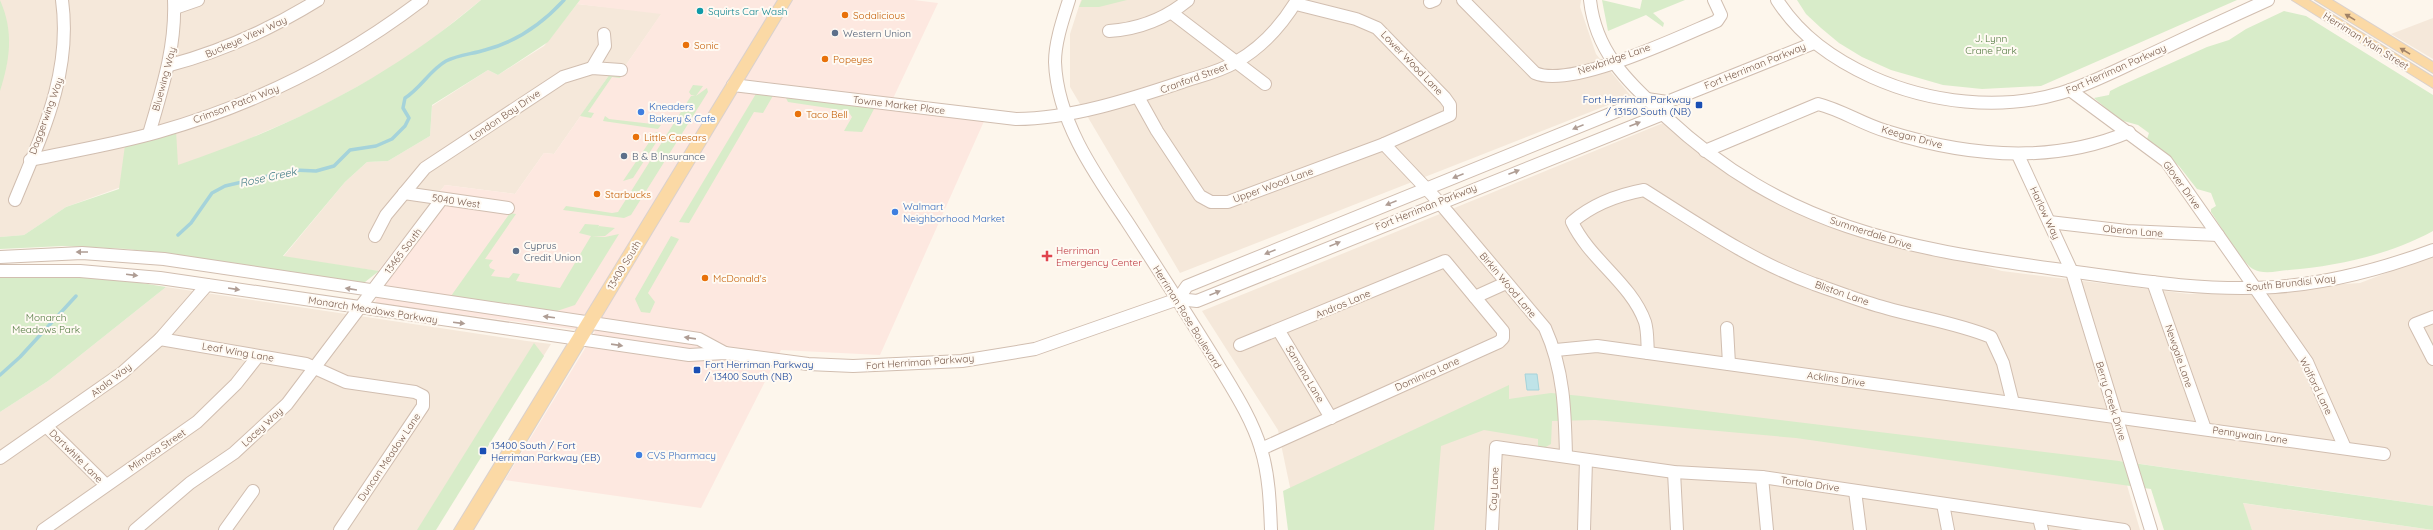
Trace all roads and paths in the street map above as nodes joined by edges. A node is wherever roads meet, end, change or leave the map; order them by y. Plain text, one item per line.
1 (62, 0) edge
2 (198, 0) edge
3 (318, 0) edge
4 (422, 0) edge
5 (785, 0) edge
6 (1069, 0) edge
7 (1188, 0) edge
8 (1463, 0) edge
9 (1590, 0) edge
10 (1714, 0) edge
11 (1777, 0) edge
12 (2268, 0) edge
13 (2299, 0) edge
14 (2322, 0) edge
15 (1297, 2) edge
16 (175, 4) edge
17 (1172, 13) junction
18 (1109, 31) dead end
19 (604, 34) dead end
20 (1814, 43) junction
21 (1236, 62) junction
22 (1612, 62) junction
23 (170, 65) junction
24 (592, 68) junction
25 (2433, 68) edge
26 (621, 70) dead end
27 (2433, 83) edge
28 (1265, 84) dead end
29 (733, 85) junction
30 (2070, 90) junction
31 (1138, 97) junction
32 (1667, 102) junction
33 (1655, 106) junction
34 (1451, 110) joint
35 (1065, 114) junction
36 (2129, 132) junction
37 (149, 134) junction
38 (1384, 144) junction
39 (1705, 151) junction
40 (2018, 155) junction
41 (30, 160) junction
42 (1427, 188) junction
43 (404, 193) junction
44 (15, 200) dead end
45 (441, 200) junction
46 (1439, 202) junction
47 (508, 208) dead end
48 (2049, 222) junction
49 (375, 236) dead end
50 (2218, 236) junction
51 (2433, 250) edge
52 (0, 257) edge
53 (1445, 261) joint
54 (0, 270) edge
55 (2072, 272) junction
56 (2153, 282) junction
57 (1506, 283) junction
58 (207, 285) junction
59 (2253, 288) junction
60 (1475, 297) junction
61 (1178, 299) junction
62 (365, 300) junction
63 (2433, 317) edge
64 (588, 323) junction
65 (1727, 328) dead end
66 (1279, 331) junction
67 (160, 339) junction
68 (578, 339) junction
69 (1240, 345) dead end
70 (1556, 350) junction
71 (725, 353) junction
72 (1648, 353) junction
73 (258, 356) junction
74 (2433, 359) edge
75 (1729, 364) junction
76 (316, 366) junction
77 (2013, 403) junction
78 (2116, 416) junction
79 (1331, 418) junction
80 (47, 427) junction
81 (2205, 429) junction
82 (1496, 447) joint
83 (2345, 448) junction
84 (1261, 449) junction
85 (2384, 454) dead end
86 (1566, 456) junction
87 (0, 458) edge
88 (1586, 460) junction
89 (1674, 472) junction
90 (1762, 477) junction
91 (106, 485) junction
92 (254, 491) dead end
93 (1855, 491) junction
94 (1943, 504) junction
95 (2041, 524) edge
96 (50, 528) edge
97 (135, 530) edge
98 (225, 530) edge
99 (340, 530) edge
100 (463, 530) edge
101 (1271, 530) edge
102 (1492, 530) edge
103 (1584, 530) edge
104 (1677, 530) edge
105 (1767, 530) edge
106 (1860, 530) edge
107 (1948, 530) edge
108 (2124, 530) edge
109 (2151, 530) edge

1 - 41 street, Daggerwing Way
2 - 16 street
3 - 23 street, Buckeye View Way
4 - 37 street, Crimson Patch Way
5 - 29 main road, 13400 South
6 - 35 street, Herriman Rose Boulevard
7 - 17 street
8 - 22 street, Newbridge Lane
9 - 22 street, Summerdale Drive
10 - 22 street, Newbridge Lane
11 - 20 street
12 - 30 street, Fort Herriman Parkway
13 - 27 main road, Herriman Main Street
25 -> 14 main road, Herriman Main Street
15 - 21 street, Cranford Street
15 - 34 street, Lower Wood Lane
16 - 23 street, Bluewing Way
17 - 18 street
17 - 21 street
19 - 24 street
20 - 30 street, Fort Herriman Parkway
20 - 32 street, Fort Herriman Parkway
21 - 28 street
21 - 31 street, Cranford Street
22 - 33 street, Summerdale Drive
23 - 37 street, Bluewing Way
24 - 26 street, London Bay Drive
24 - 43 street, London Bay Drive
29 - 35 street, Towne Market Place
29 - 64 main road, 13400 South
30 - 36 street, Glover Drive
31 - 35 street, Cranford Street
31 - 38 street, Upper Wood Lane
32 - 33 street
32 - 33 street
33 - 39 street, Summerdale Drive
33 -> 42 street, Fort Herriman Parkway
46 -> 33 street, Fort Herriman Parkway
34 - 38 street, Upper Wood Lane
35 - 61 street, Herriman Rose Boulevard
36 - 40 street, Keegan Drive
36 - 50 street, Glover Drive
37 - 41 street, Crimson Patch Way
38 - 42 street, Birkin Wood Lane
39 - 40 street, Keegan Drive
39 - 55 street, Summerdale Drive
40 - 48 street, Harlow Way
41 - 44 street, Daggerwing Way
42 - 46 street, Birkin Wood Lane
42 -> 61 street, Fort Herriman Parkway
43 - 45 street, 5040 West
43 - 49 street, London Bay Drive
45 - 47 street, 5040 West
45 - 62 street, 13465 South
46 - 57 street, Birkin Wood Lane
61 -> 46 street, Fort Herriman Parkway
48 - 50 street, Oberon Lane
48 - 55 street, Harlow Way
50 - 59 street, Glover Drive
51 - 59 street, South Brundisi Way
62 -> 52 street, Monarch Meadows Parkway
53 - 60 street, Dominica Lane
53 - 66 street, Andros Lane
54 -> 58 street, Monarch Meadows Parkway
55 - 56 street, South Brundisi Way
55 - 78 street, Berry Creek Drive
56 - 59 street, South Brundisi Way
56 - 81 street, Newgale Lane
57 - 60 street
57 - 70 street, Birkin Wood Lane
58 -> 62 street, Monarch Meadows Parkway
58 - 67 street, Atala Way
59 - 83 street, Walford Lane
60 - 79 street, Dominica Lane
61 - 71 street, Fort Herriman Parkway
61 - 84 street, Herriman Rose Boulevard
64 -> 62 street, Monarch Meadows Parkway
62 -> 68 street, Monarch Meadows Parkway
62 - 76 street, Lacey Way
63 - 74 street
64 - 68 main road, 13400 South
71 -> 64 street, Fort Herriman Parkway
65 - 75 street
66 - 69 street, Andros Lane
66 - 79 street, Samana Lane
67 - 73 street, Leaf Wing Lane
67 - 80 street, Atala Way
68 -> 71 street, Fort Herriman Parkway
68 - 100 main road, 13400 South
70 - 72 street, Acklins Drive
70 - 86 street, Birkin Wood Lane
72 - 75 street, Acklins Drive
72 - 77 street, Bliston Lane
73 - 76 street, Leaf Wing Lane
73 - 91 street, Mimosa Street
75 - 77 street, Acklins Drive
76 - 97 street, Lacey Way
76 - 99 street, Duncan Meadow Lane
77 - 78 street, Acklins Drive
78 - 81 street, Pennywain Lane
78 - 109 street, Berry Creek Drive
79 - 84 street, Dominica Lane
80 - 87 street, Atala Way
80 - 91 street, Dartwhite Lane
81 - 83 street, Pennywain Lane
82 - 86 street, Tortola Drive
82 - 102 street, Cay Lane
83 - 85 street, Pennywain Lane
84 - 101 street, Herriman Rose Boulevard
86 - 88 street, Tortola Drive
88 - 89 street, Tortola Drive
88 - 103 street
89 - 90 street, Tortola Drive
89 - 104 street
90 - 93 street, Tortola Drive
90 - 105 street
91 - 96 street, Mimosa Street
92 - 98 street
93 - 94 street, Tortola Drive
93 - 106 street
94 - 95 street, Tortola Drive
94 - 107 street
95 - 108 street, Tortola Drive

